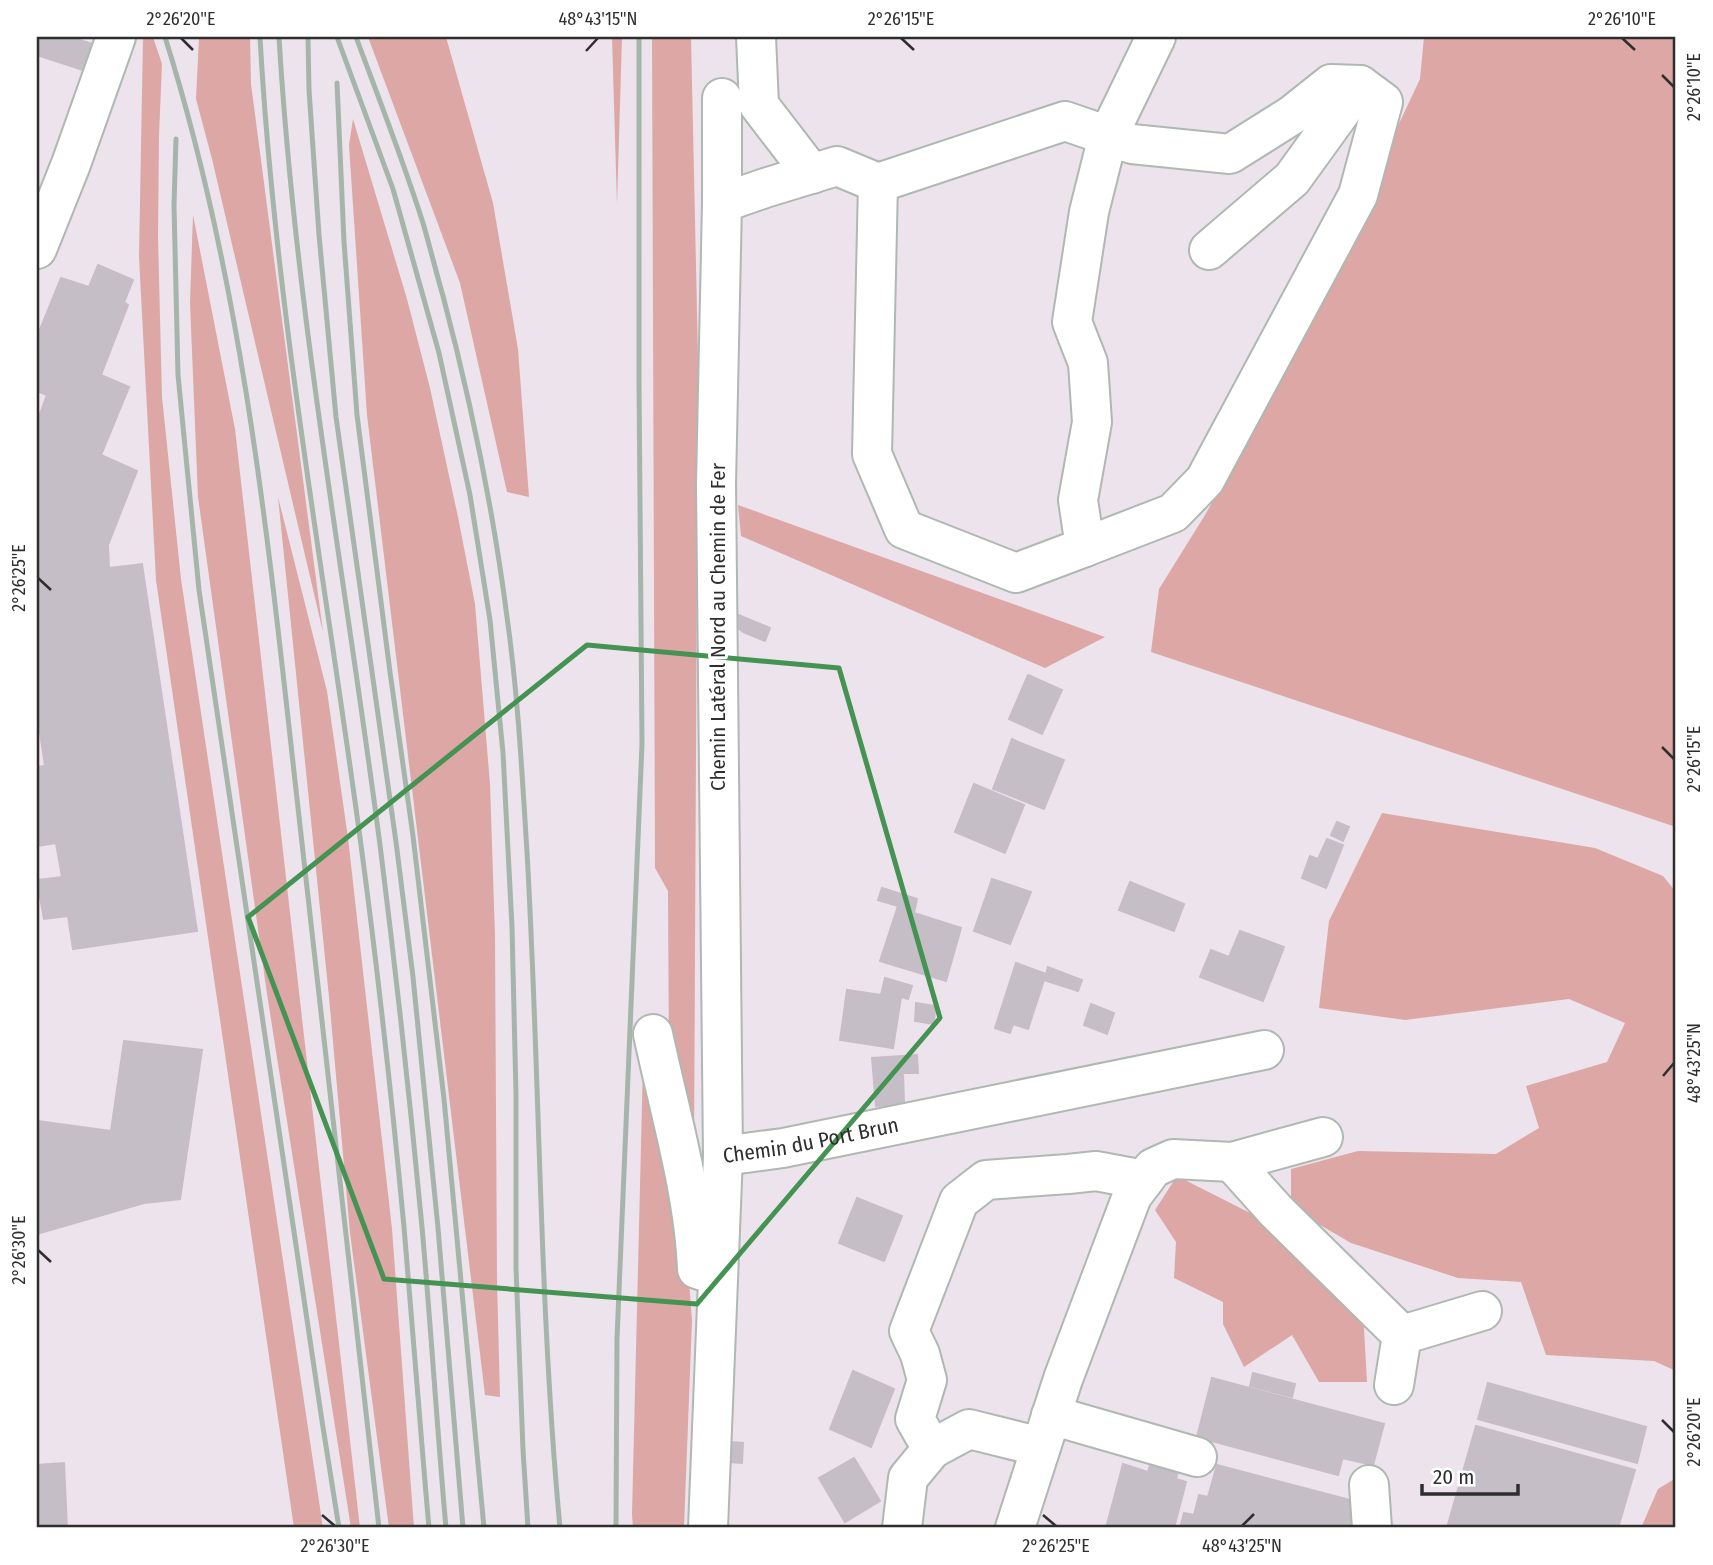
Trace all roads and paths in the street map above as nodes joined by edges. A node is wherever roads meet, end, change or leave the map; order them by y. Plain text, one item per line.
1 (116, 37) edge
2 (756, 37) edge
3 (1156, 37) edge
4 (1360, 85) junction
5 (722, 98) dead end
6 (1108, 136) junction
7 (812, 174) junction
8 (878, 183) junction
9 (722, 202) junction
10 (37, 249) edge
11 (1209, 250) dead end
12 (1085, 547) junction
13 (653, 1034) dead end
14 (1264, 1050) dead end
15 (1323, 1138) dead end
16 (723, 1156) junction
17 (1232, 1162) junction
18 (1144, 1181) junction
19 (718, 1278) junction
20 (1482, 1311) dead end
21 (1402, 1335) junction
22 (1394, 1385) dead end
23 (1046, 1431) junction
24 (932, 1449) junction
25 (1197, 1457) dead end
26 (1369, 1485) dead end
27 (708, 1528) edge
28 (902, 1528) edge
29 (1015, 1528) edge
30 (1372, 1528) edge

1 - 10 street
2 - 7 street
3 - 6 street
4 - 6 street
4 - 11 street
4 - 12 street
5 - 9 street, Chemin Latéral Nord au Chemin de Fer
6 - 8 street
6 - 12 street
7 - 8 street
7 - 9 street
8 - 12 street
9 - 16 street, Chemin Latéral Nord au Chemin de Fer
13 - 19 street
14 - 16 street, Chemin du Port Brun
15 - 17 street
16 - 19 street, Chemin du Port Brun
17 - 18 street
17 - 21 street
18 - 23 street
18 - 24 street
19 - 27 street, Chemin du Port Brun
20 - 21 street
21 - 22 street
23 - 24 street
23 - 25 street
23 - 29 street
24 - 28 street
26 - 30 street

